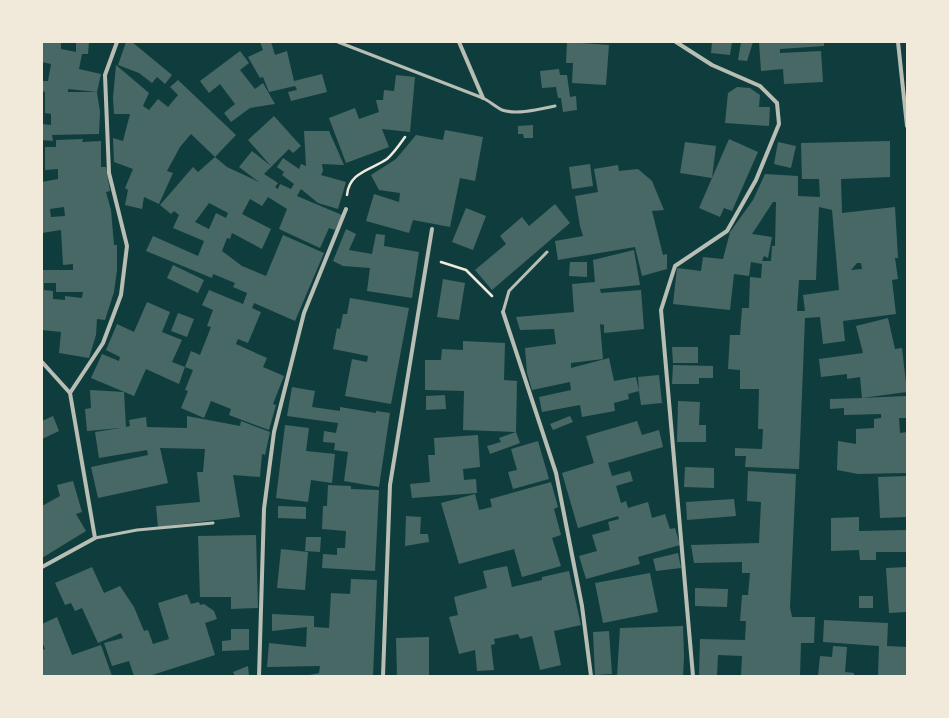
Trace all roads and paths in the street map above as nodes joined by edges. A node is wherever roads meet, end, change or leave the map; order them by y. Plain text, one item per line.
1 (117, 42) edge
2 (338, 42) edge
3 (459, 42) edge
4 (676, 42) edge
5 (898, 42) edge
6 (483, 98) junction
7 (555, 106) dead end
8 (907, 126) edge
9 (405, 137) dead end
10 (346, 209) joint
11 (432, 229) dead end
12 (547, 252) dead end
13 (427, 258) junction
14 (503, 312) junction
15 (42, 362) edge
16 (70, 394) junction
17 (213, 523) dead end
18 (95, 538) junction
19 (42, 567) edge
20 (259, 676) edge
21 (383, 676) edge
22 (591, 676) edge
23 (693, 676) edge

1 - 16 street
2 - 6 lane
3 - 6 street
4 - 23 street
5 - 8 street
6 - 7 lane
9 - 10 path
10 - 20 street
11 - 13 street
12 - 14 lane
13 - 14 path
13 - 21 street
14 - 22 street
15 - 16 street
16 - 18 street
17 - 18 lane
18 - 19 street

